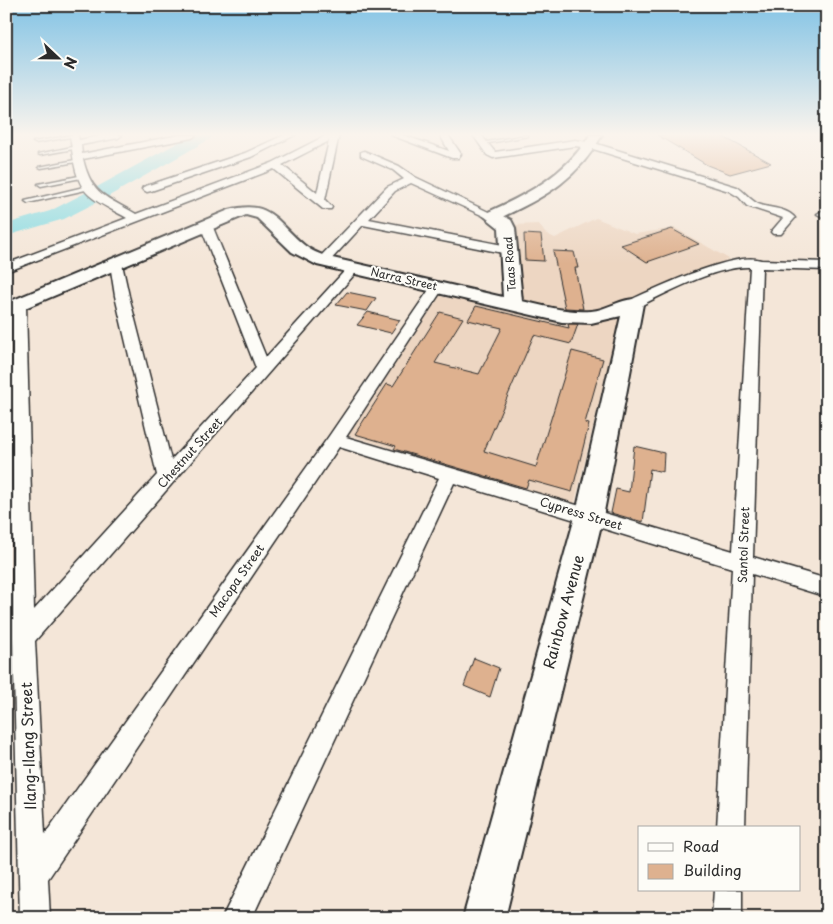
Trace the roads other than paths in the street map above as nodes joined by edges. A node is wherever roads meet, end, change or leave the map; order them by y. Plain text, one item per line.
1 (73, 178) edge
2 (85, 178) edge
3 (200, 178) edge
4 (228, 178) edge
5 (291, 178) edge
6 (328, 178) edge
7 (411, 178) joint
8 (562, 178) edge
9 (699, 178) edge
10 (41, 184) dead end
11 (136, 184) dead end
12 (88, 188) junction
13 (160, 197) junction
14 (28, 202) dead end
15 (492, 216) junction
16 (135, 218) junction
17 (361, 221) junction
18 (206, 226) junction
19 (777, 232) dead end
20 (508, 250) junction
21 (323, 260) junction
22 (756, 262) junction
23 (116, 264) junction
24 (827, 266) edge
25 (6, 268) edge
26 (354, 268) junction
27 (438, 287) junction
28 (633, 304) junction
29 (513, 305) junction
30 (13, 307) edge
31 (264, 370) junction
32 (335, 440) junction
33 (449, 475) junction
34 (168, 478) junction
35 (589, 517) junction
36 (743, 563) junction
37 (827, 588) edge
38 (24, 637) junction
39 (731, 826) edge
40 (34, 874) junction
41 (728, 892) edge
42 (35, 918) edge
43 (238, 918) edge
44 (484, 918) edge
45 (727, 918) edge

1 - 10 lane
2 - 12 street
3 - 13 street
4 - 13 street
5 - 6 street
7 - 15 street
7 - 17 street
8 - 15 street
9 - 19 street
11 - 13 street
12 - 14 lane
12 - 16 street
13 - 16 street
15 - 20 street, Taas Road
16 - 25 street
17 - 20 street
17 - 21 street
18 - 21 street, Narra Street
18 - 23 street, Narra Street
18 - 31 street
20 - 29 street, Taas Road
21 - 26 street, Narra Street
22 - 24 street, Narra Street
22 - 28 street, Narra Street
22 - 36 street, Santol Street
23 - 30 street, Narra Street
23 - 34 street
26 - 27 street, Narra Street
26 - 31 street, Chestnut Street
27 - 29 street, Narra Street
27 - 32 street, Macopa Street
28 - 29 street, Narra Street
28 - 35 street, Rainbow Avenue
30 - 38 street, Ilang-Ilang Street
31 - 34 street, Chestnut Street
32 - 33 street, Cypress Street
32 - 40 street, Macopa Street
33 - 35 street, Cypress Street
33 - 43 street
34 - 38 street, Chestnut Street
35 - 36 street, Cypress Street
35 - 44 street, Rainbow Avenue
36 - 37 street, Cypress Street
36 - 39 street, Santol Street
38 - 40 street, Ilang-Ilang Street
40 - 42 street, Ilang-Ilang Street
41 - 45 street

